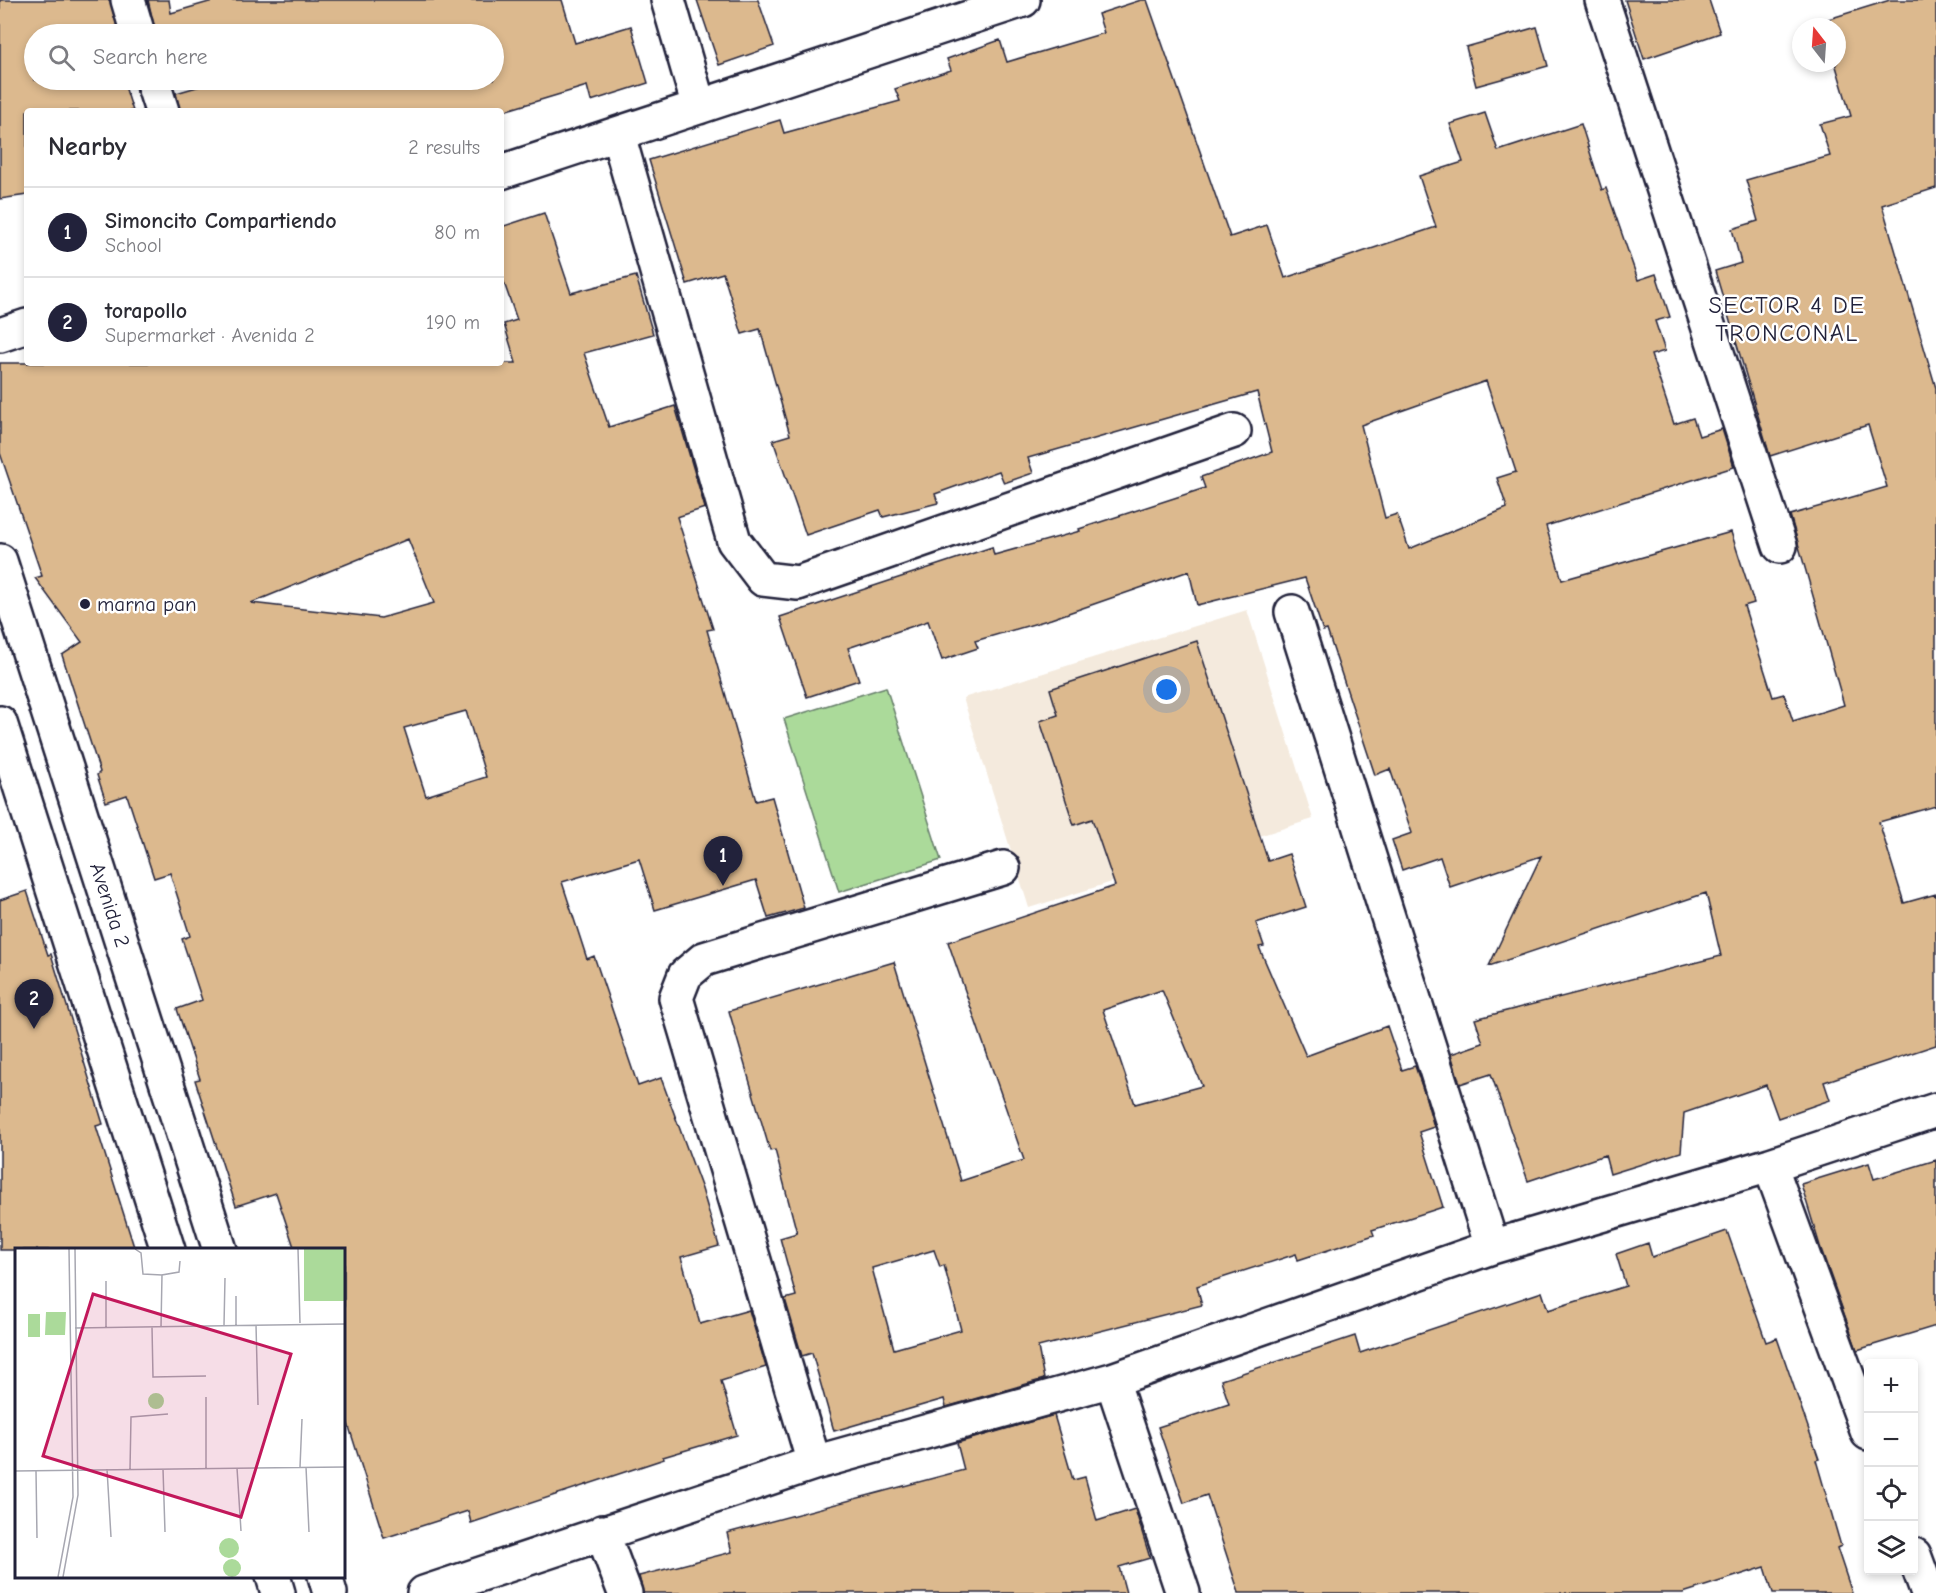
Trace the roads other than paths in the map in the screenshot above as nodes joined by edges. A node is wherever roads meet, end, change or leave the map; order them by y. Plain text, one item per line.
1 (128, 0) edge
2 (668, 0) edge
3 (1023, 0) edge
4 (1602, 0) edge
5 (135, 24) edge
6 (155, 90) edge
7 (699, 107) junction
8 (161, 108) edge
9 (618, 135) junction
10 (504, 171) edge
11 (24, 327) edge
12 (0, 335) edge
13 (1234, 432) dead end
14 (1780, 546) dead end
15 (0, 561) edge
16 (1292, 612) dead end
17 (0, 723) edge
18 (1003, 868) dead end
19 (1936, 1110) edge
20 (1770, 1165) junction
21 (1492, 1247) junction
22 (167, 1248) edge
23 (219, 1248) edge
24 (1112, 1380) junction
25 (1864, 1419) edge
26 (814, 1463) junction
27 (602, 1532) junction
28 (1918, 1566) edge
29 (274, 1578) edge
30 (326, 1578) edge
31 (278, 1593) edge
32 (330, 1593) edge
33 (424, 1593) edge
34 (625, 1593) edge
35 (1183, 1593) edge
36 (1928, 1593) edge

1 - 5 street
2 - 7 street
3 - 7 street
4 - 14 street
6 - 8 street
7 - 9 street
9 - 10 street
9 - 13 street
11 - 12 street
15 - 23 street, Avenida 2
16 - 21 street
17 - 22 street
18 - 26 street
19 - 20 street
20 - 21 street
20 - 25 street
21 - 24 street
24 - 26 street
24 - 35 street
26 - 27 street
27 - 33 street
27 - 34 street
28 - 36 street
29 - 31 street
30 - 32 street

